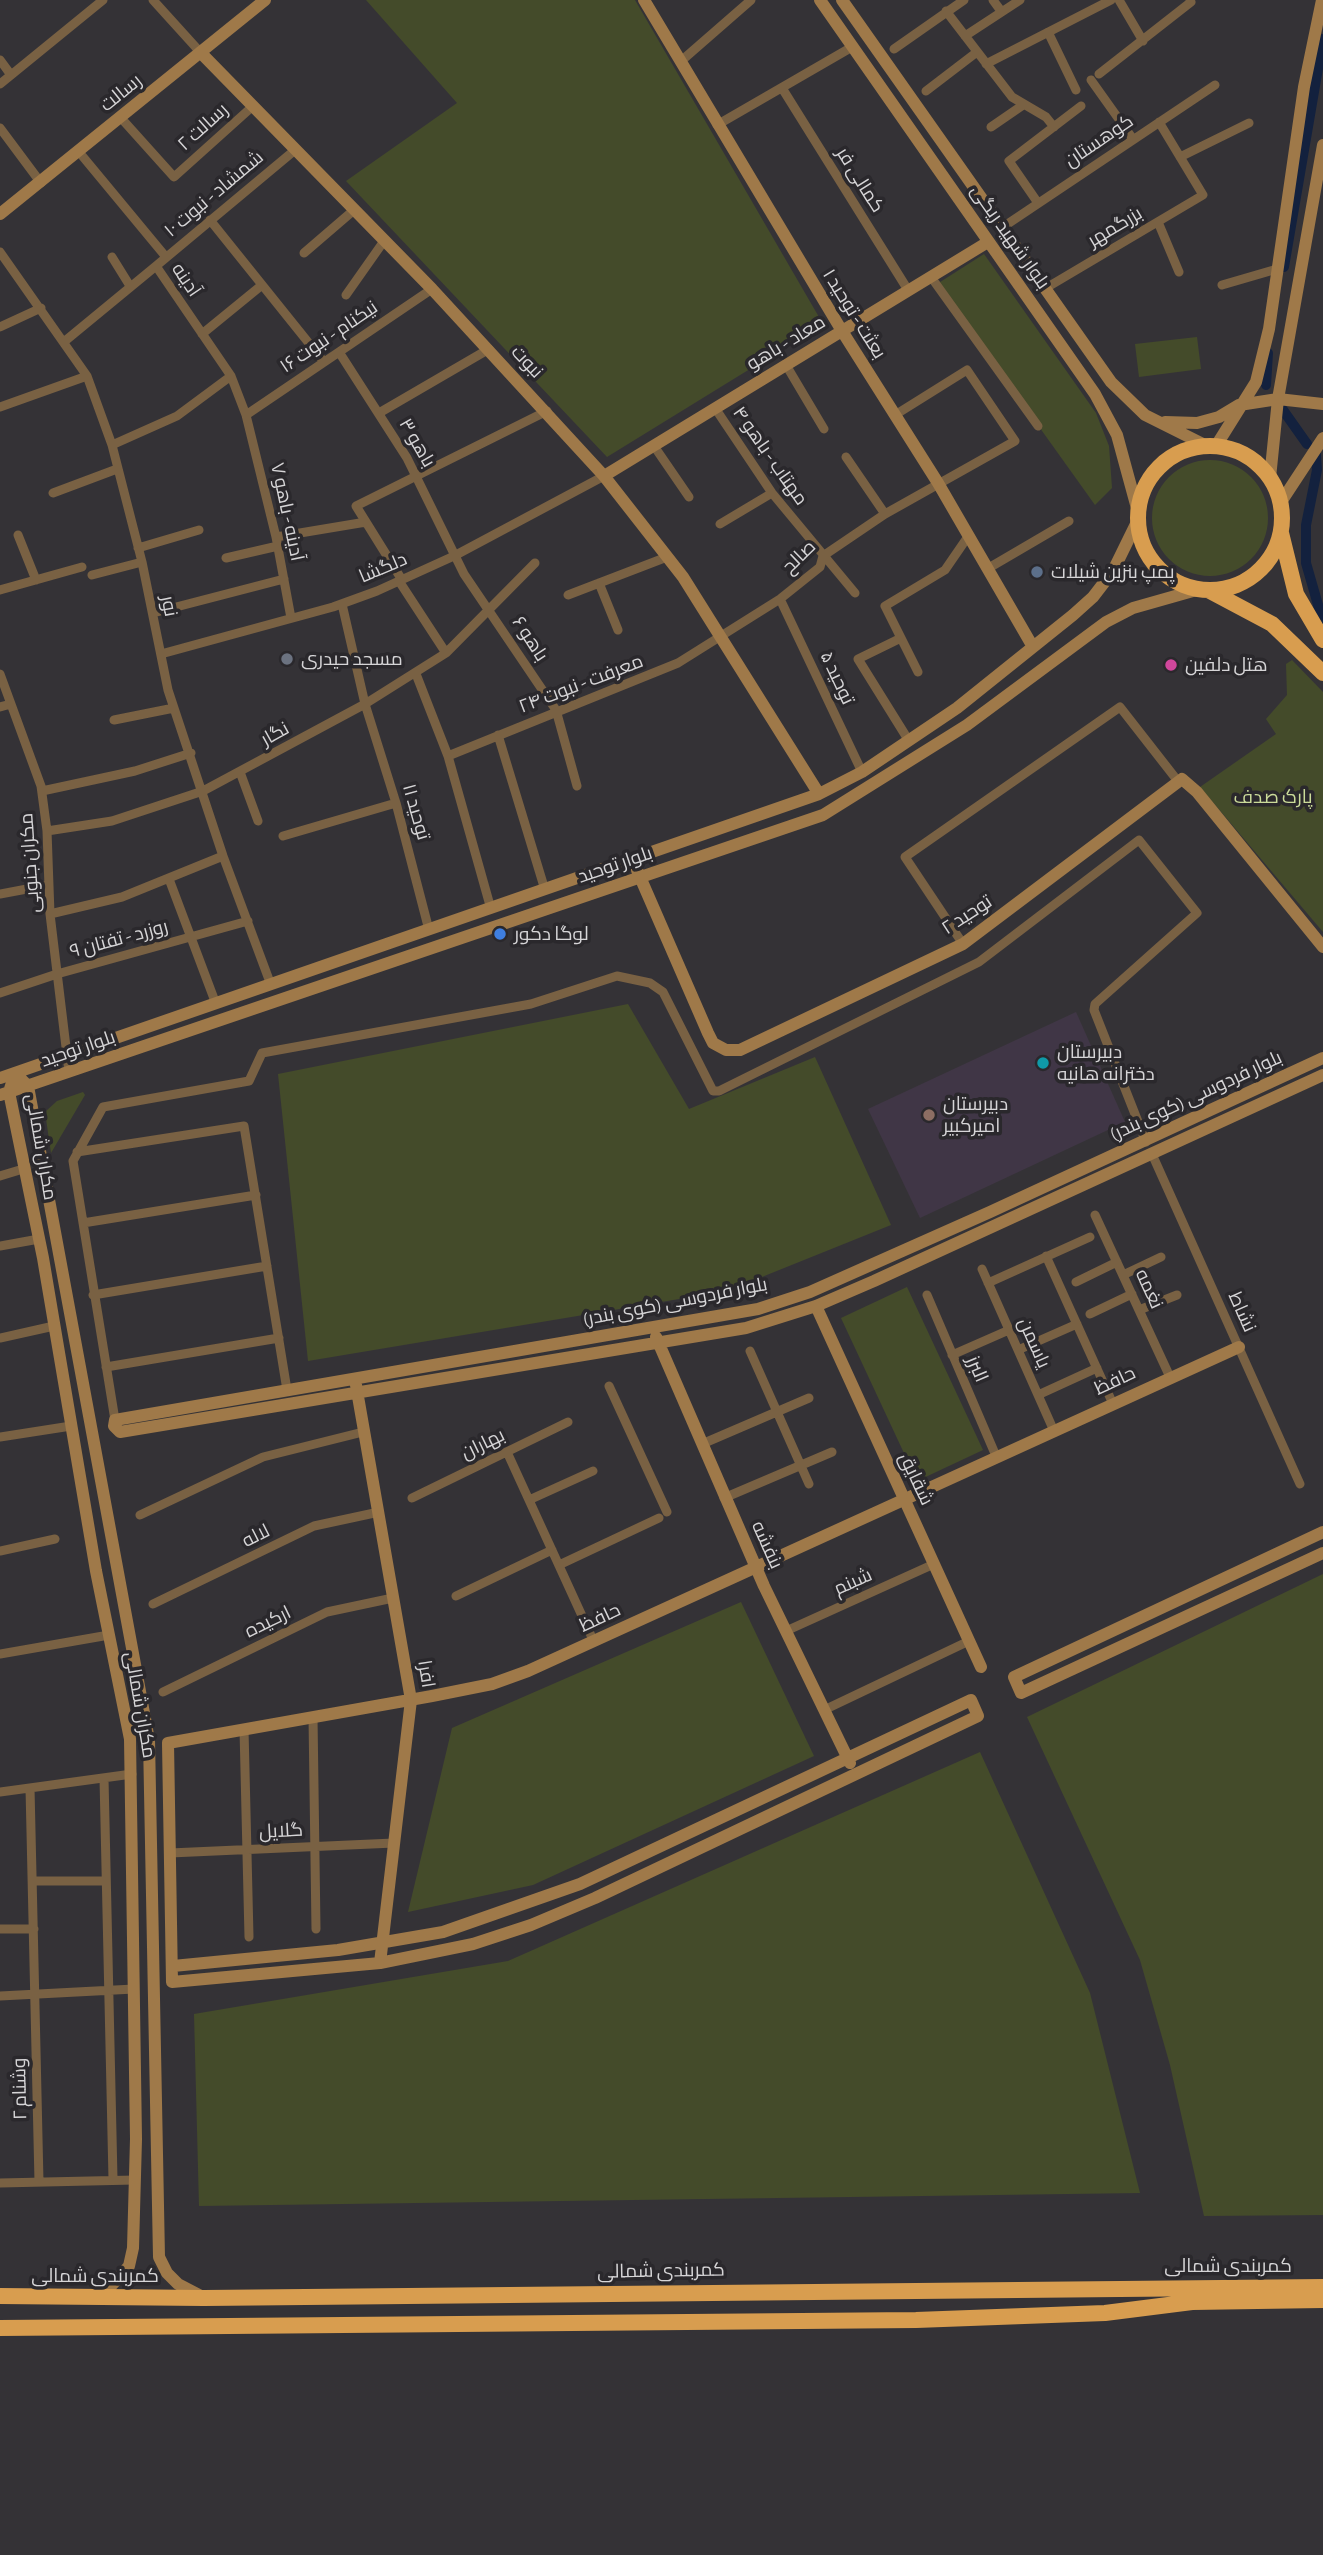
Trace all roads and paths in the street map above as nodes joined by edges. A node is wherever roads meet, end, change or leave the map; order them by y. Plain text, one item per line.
1 (103, 0) edge
2 (153, 0) edge
3 (265, 0) edge
4 (644, 0) edge
5 (751, 0) edge
6 (820, 0) edge
7 (842, 0) edge
8 (964, 0) edge
9 (993, 0) edge
10 (1020, 0) edge
11 (1111, 0) edge
12 (1119, 0) edge
13 (1190, 0) edge
14 (1322, 0) edge
15 (946, 11) junction
16 (1001, 11) junction
17 (1321, 16) edge
18 (1048, 32) junction
19 (965, 36) junction
20 (1143, 41) junction
21 (852, 47) junction
22 (894, 49) dead end
23 (977, 52) junction
24 (201, 53) junction
25 (0, 60) edge
26 (680, 62) junction
27 (986, 64) junction
28 (11, 75) junction
29 (0, 84) edge
30 (1215, 85) dead end
31 (782, 88) junction
32 (1076, 90) dead end
33 (926, 91) dead end
34 (1023, 105) junction
35 (253, 106) junction
36 (1081, 106) dead end
37 (121, 118) junction
38 (1159, 122) junction
39 (1249, 123) dead end
40 (717, 125) junction
41 (991, 127) dead end
42 (1054, 127) junction
43 (0, 128) edge
44 (1133, 139) junction
45 (1323, 145) edge
46 (295, 150) junction
47 (79, 152) junction
48 (1180, 157) junction
49 (41, 183) junction
50 (1038, 203) junction
51 (354, 210) junction
52 (0, 214) edge
53 (210, 220) junction
54 (1157, 222) junction
55 (1003, 227) junction
56 (384, 241) junction
57 (988, 242) junction
58 (0, 252) edge
59 (304, 253) dead end
60 (112, 257) dead end
61 (166, 257) junction
62 (156, 266) junction
63 (1277, 269) junction
64 (1179, 272) dead end
65 (931, 276) junction
66 (262, 285) junction
67 (1222, 285) dead end
68 (1297, 285) junction
69 (130, 286) junction
70 (1046, 288) junction
71 (432, 289) junction
72 (908, 290) junction
73 (345, 295) dead end
74 (41, 308) junction
75 (0, 327) edge
76 (842, 331) junction
77 (202, 334) junction
78 (65, 341) junction
79 (489, 349) junction
80 (338, 352) junction
81 (324, 362) junction
82 (786, 365) junction
83 (87, 376) junction
84 (231, 376) junction
85 (1278, 399) junction
86 (1323, 404) edge
87 (1, 405) edge
88 (1239, 405) junction
89 (715, 408) junction
90 (547, 411) junction
91 (379, 413) junction
92 (246, 415) junction
93 (895, 415) junction
94 (1155, 420) junction
95 (1038, 426) dead end
96 (824, 429) dead end
97 (1323, 438) edge
98 (112, 445) junction
99 (654, 446) junction
100 (1212, 446) junction
101 (846, 457) dead end
102 (117, 469) junction
103 (417, 476) junction
104 (604, 476) junction
105 (1270, 478) junction
106 (938, 483) junction
107 (53, 493) dead end
108 (772, 493) junction
109 (690, 497) dead end
110 (1280, 502) junction
111 (885, 514) junction
112 (1138, 516) junction
113 (1069, 521) dead end
114 (366, 522) junction
115 (720, 524) dead end
116 (199, 530) dead end
117 (1280, 533) junction
118 (18, 535) dead end
119 (967, 538) junction
120 (277, 542) junction
121 (138, 548) junction
122 (454, 556) junction
123 (823, 556) junction
124 (667, 557) junction
125 (226, 558) dead end
126 (142, 562) junction
127 (535, 564) dead end
128 (82, 567) dead end
129 (987, 569) junction
130 (92, 575) dead end
131 (284, 579) junction
132 (36, 580) junction
133 (400, 580) junction
134 (599, 583) junction
135 (0, 590) edge
136 (1204, 590) junction
137 (855, 593) dead end
138 (568, 595) dead end
139 (780, 599) junction
140 (342, 604) junction
141 (489, 608) junction
142 (153, 613) junction
143 (291, 618) junction
144 (618, 630) dead end
145 (723, 638) junction
146 (901, 638) junction
147 (1323, 640) edge
148 (1033, 647) junction
149 (446, 653) junction
150 (161, 654) junction
151 (918, 672) dead end
152 (1323, 673) edge
153 (0, 674) edge
154 (416, 674) junction
155 (11, 704) junction
156 (365, 704) junction
157 (0, 707) edge
158 (174, 708) junction
159 (556, 710) junction
160 (114, 720) dead end
161 (498, 736) junction
162 (909, 741) junction
163 (191, 753) junction
164 (448, 756) junction
165 (240, 772) junction
166 (862, 772) junction
167 (1177, 780) junction
168 (577, 786) dead end
169 (42, 791) junction
170 (202, 792) junction
171 (820, 794) junction
172 (397, 803) junction
173 (258, 821) dead end
174 (47, 831) junction
175 (283, 836) dead end
176 (223, 856) junction
177 (633, 860) junction
178 (640, 877) junction
179 (169, 879) junction
180 (48, 885) junction
181 (545, 890) junction
182 (0, 894) edge
183 (491, 909) junction
184 (50, 914) junction
185 (248, 921) junction
186 (429, 930) junction
187 (190, 939) junction
188 (963, 944) junction
189 (1323, 947) edge
190 (57, 974) junction
191 (271, 985) junction
192 (0, 993) edge
193 (216, 1004) junction
194 (67, 1056) junction
195 (1323, 1058) edge
196 (69, 1072) junction
197 (15, 1073) junction
198 (1323, 1075) edge
199 (0, 1078) edge
200 (29, 1086) junction
201 (5, 1094) edge
202 (1149, 1147) junction
203 (77, 1152) junction
204 (43, 1165) junction
205 (23, 1168) junction
206 (0, 1176) edge
207 (256, 1195) junction
208 (982, 1215) junction
209 (1096, 1215) dead end
210 (83, 1223) junction
211 (988, 1229) junction
212 (1090, 1237) dead end
213 (39, 1240) junction
214 (0, 1246) edge
215 (1046, 1256) junction
216 (1161, 1257) dead end
217 (1117, 1262) junction
218 (267, 1266) junction
219 (982, 1269) dead end
220 (1123, 1275) junction
221 (1076, 1282) dead end
222 (988, 1283) junction
223 (810, 1292) junction
224 (1132, 1294) junction
225 (93, 1295) junction
226 (1177, 1295) dead end
227 (927, 1296) dead end
228 (816, 1306) junction
229 (1139, 1310) junction
230 (1090, 1314) dead end
231 (1077, 1324) junction
232 (54, 1326) junction
233 (653, 1327) junction
234 (1009, 1330) junction
235 (0, 1338) edge
236 (279, 1338) junction
237 (658, 1343) junction
238 (1239, 1347) junction
239 (1018, 1350) junction
240 (750, 1351) dead end
241 (952, 1355) junction
242 (106, 1367) junction
243 (1097, 1368) junction
244 (1170, 1377) junction
245 (355, 1378) junction
246 (609, 1386) dead end
247 (287, 1390) junction
248 (357, 1393) junction
249 (1038, 1395) junction
250 (809, 1398) dead end
251 (1113, 1404) junction
252 (777, 1412) junction
253 (568, 1422) dead end
254 (71, 1426) junction
255 (118, 1426) junction
256 (1054, 1431) junction
257 (363, 1432) junction
258 (0, 1437) edge
259 (702, 1444) junction
260 (507, 1452) junction
261 (832, 1452) dead end
262 (996, 1456) junction
263 (801, 1465) junction
264 (593, 1471) dead end
265 (809, 1484) dead end
266 (1300, 1484) dead end
267 (412, 1498) dead end
268 (724, 1498) junction
269 (904, 1499) junction
270 (529, 1500) junction
271 (379, 1512) junction
272 (140, 1515) dead end
273 (1323, 1532) edge
274 (55, 1539) dead end
275 (0, 1550) edge
276 (552, 1550) junction
277 (1323, 1553) edge
278 (559, 1564) junction
279 (934, 1564) junction
280 (755, 1566) junction
281 (456, 1596) dead end
282 (393, 1598) junction
283 (153, 1604) dead end
284 (1158, 1610) junction
285 (1163, 1626) junction
286 (786, 1631) junction
287 (108, 1635) junction
288 (969, 1641) junction
289 (594, 1642) junction
290 (0, 1654) edge
291 (981, 1667) dead end
292 (163, 1692) dead end
293 (411, 1700) junction
294 (824, 1710) junction
295 (313, 1717) junction
296 (244, 1729) junction
297 (847, 1757) junction
298 (132, 1774) junction
299 (856, 1774) junction
300 (104, 1778) junction
301 (30, 1788) junction
302 (0, 1792) edge
303 (394, 1843) junction
304 (313, 1847) junction
305 (247, 1850) junction
306 (170, 1853) junction
307 (33, 1881) junction
308 (106, 1881) junction
309 (0, 1929) edge
310 (34, 1929) junction
311 (316, 1929) dead end
312 (249, 1937) dead end
313 (383, 1943) junction
314 (380, 1963) junction
315 (173, 1965) junction
316 (134, 1989) junction
317 (107, 1990) junction
318 (36, 1995) junction
319 (0, 1996) edge
320 (136, 2139) junction
321 (157, 2139) junction
322 (113, 2179) junction
323 (135, 2180) junction
324 (39, 2182) junction
325 (0, 2183) edge
326 (1323, 2287) edge
327 (0, 2296) edge
328 (94, 2298) junction
329 (204, 2298) junction
330 (1323, 2300) edge
331 (0, 2328) edge

1 - 28 street
2 - 24 street, نبوت
3 - 24 street, رسالت
4 - 26 street, بعثت - توحید ۱
5 - 26 street
6 - 21 street, بلوار شهید ریگی
7 - 55 street, بلوار شهید ریگی
8 - 15 street
9 - 16 street
10 - 16 street
11 - 18 street
12 - 20 street
13 - 20 street
14 - 17 street
15 - 19 street
15 - 22 street
16 - 19 street
17 - 63 street
18 - 27 street
18 - 32 street
19 - 23 street
20 - 44 street
21 - 31 street
21 - 57 street, بلوار شهید ریگی
23 - 27 street
23 - 33 street
24 - 35 street, نبوت
24 - 37 street, رسالت
25 - 28 street
26 - 40 street, بعثت - توحید ۱
27 - 34 street
28 - 29 street
30 - 38 street, کوهستان
31 - 40 street
31 - 72 street, کمالی فر
34 - 41 street
34 - 42 street
35 - 37 street, رسالت ۲
35 - 46 street, نبوت
36 - 42 street
37 - 47 street, رسالت
38 - 44 street, کوهستان
38 - 48 street
39 - 48 street
40 - 76 street, بعثت - توحید ۱
42 - 50 street
43 - 49 street
44 - 50 street, کوهستان
45 - 68 street
46 - 51 street, نبوت
46 - 53 street, شمشاد - نبوت ۱۰
47 - 49 street, رسالت
47 - 61 street
48 - 54 street, بزرگمهر
49 - 52 street, رسالت
50 - 55 street, کوهستان
51 - 56 street, نبوت
51 - 59 street
53 - 61 street, شمشاد - نبوت ۱۰
53 - 66 street
54 - 64 street
54 - 70 street, بزرگمهر
55 - 70 street, بلوار شهید ریگی
56 - 71 street, نبوت
56 - 73 street
57 - 65 street, معاد - باهو
57 - 112 street, بلوار شهید ریگی
58 - 74 street, نور
60 - 69 street
61 - 62 street, شمشاد - نبوت ۱۰
62 - 69 street, آدینه
62 - 77 street, آدینه
63 - 67 street
63 - 68 street
63 - 88 street
65 - 72 street, معاد - باهو
65 - 95 street
66 - 77 street
66 - 81 street
68 - 85 street
69 - 78 street, آدینه
70 - 94 street, بلوار شهید ریگی
71 - 79 street, نبوت
71 - 80 street, نیکنام - نبوت ۱۶
72 - 76 street, معاد - باهو
74 - 75 street
74 - 78 street, نور
76 - 82 street, معاد - باهو
76 - 93 street, بعثت - توحید ۱
77 - 84 street, آدینه
78 - 83 street, نور
79 - 90 street, نبوت
79 - 91 street
80 - 81 street, نیکنام - نبوت ۱۶
80 - 91 street, باهو ۳
81 - 92 street, نیکنام - نبوت ۱۶
82 - 89 street, معاد - باهو
82 - 96 street
83 - 87 street
83 - 98 street, نور
84 - 92 street, آدینه
84 - 98 street
85 - 86 street
85 - 88 street
85 - 105 street
88 - 94 street
88 - 100 street
89 - 99 street, معاد - باهو
89 - 108 street, مهتاب - باهو ۴
90 - 103 street
90 - 104 street, نبوت
91 - 103 street, باهو ۳
92 - 120 street, آدینه - باهو ۷
93 - 106 street, بعثت - توحید ۱
93 - 106 street, صالح
94 - 100 street, بلوار شهید ریگی
97 - 110 street
98 - 102 street, نور
99 - 104 street, معاد - باهو
99 - 109 street
100 - 105 highway
100 - 112 highway
101 - 111 street
102 - 107 street
102 - 121 street, نور
103 - 114 street
103 - 122 street, باهو ۳
104 - 122 street, دلگشا
104 - 124 street, نبوت
105 - 110 highway
106 - 111 street, صالح
106 - 119 street, بعثت - توحید ۱
108 - 115 street
108 - 123 street, مهتاب - باهو ۴
110 - 117 highway
111 - 123 street, صالح
112 - 136 highway
112 - 148 street, بلوار توحید
113 - 129 street
114 - 120 street
114 - 133 street
116 - 121 street
117 - 136 highway
117 - 147 highway
118 - 132 street
119 - 129 street, بعثت - توحید ۱
119 - 146 street
120 - 125 street
120 - 131 street, آدینه - باهو ۷
121 - 126 street, نور
122 - 133 street, دلگشا
122 - 141 street, باهو ۶
123 - 137 street, مهتاب - باهو ۴
123 - 139 street, صالح
124 - 134 street
124 - 145 street, نبوت
126 - 130 street
126 - 142 street, نور
127 - 141 street, نگار
128 - 132 street
129 - 148 street, بعثت - توحید ۱
131 - 142 street
131 - 143 street, آدینه - باهو ۷
132 - 135 street
133 - 140 street, دلگشا
133 - 149 street
134 - 138 street
134 - 144 street
136 - 152 highway
136 - 178 street, بلوار توحید
139 - 145 street, صالح
139 - 166 street, توحید ۵
140 - 143 street, دلگشا
140 - 156 street, توحید ۱۱
141 - 149 street, نگار
141 - 159 street, باهو ۶
142 - 150 street, نور
143 - 150 street, دلگشا
145 - 159 street, معرفت - نبوت ۲۴
145 - 171 street, نبوت
146 - 151 street
146 - 162 street
148 - 162 street, بلوار توحید
149 - 154 street, نگار
150 - 158 street, نور
153 - 155 street, مکران جنوبی
154 - 156 street, نگار
154 - 164 street
155 - 157 street
155 - 169 street, مکران جنوبی
156 - 165 street, نگار
156 - 172 street, توحید ۱۱
158 - 160 street
158 - 163 street, نور
159 - 161 street, معرفت - نبوت ۲۴
159 - 168 street, باهو ۶
161 - 164 street, معرفت - نبوت ۲۴
161 - 181 street
162 - 166 street, بلوار توحید
163 - 169 street
163 - 170 street, نور
164 - 183 street
165 - 170 street, نگار
165 - 173 street
166 - 171 street, بلوار توحید
167 - 188 street, توحید ۲
167 - 188 street
167 - 189 street
169 - 174 street, مکران جنوبی
170 - 174 street, نگار
170 - 176 street, نور
171 - 177 street, بلوار توحید
172 - 175 street
172 - 186 street, توحید ۱۱
174 - 180 street, مکران جنوبی
176 - 179 street
176 - 185 street, نور
177 - 178 street, توحید ۲
177 - 181 street, بلوار توحید
178 - 188 street, توحید ۲
178 - 196 street, بلوار توحید
179 - 184 street
179 - 187 street
180 - 182 street
180 - 184 street, مکران جنوبی
181 - 183 street, بلوار توحید
183 - 186 street, بلوار توحید
184 - 190 street, مکران جنوبی
185 - 187 street, روزرد - تفتان ۹
185 - 191 street, نور
186 - 191 street, بلوار توحید
187 - 190 street, روزرد - تفتان ۹
187 - 193 street
190 - 192 street, روزرد - تفتان ۹
190 - 194 street, مکران جنوبی
191 - 193 street, بلوار توحید
193 - 194 street, بلوار توحید
194 - 196 street, مکران جنوبی
194 - 197 street, بلوار توحید
195 - 202 street, بلوار فردوسی (کوی بندر)
196 - 200 street, بلوار توحید
197 - 199 street, بلوار توحید
197 - 200 street, مکران شمالی
197 - 201 street, مکران شمالی
198 - 202 street, بلوار فردوسی (کوی بندر)
200 - 201 street, بلوار توحید
200 - 204 street, مکران شمالی
201 - 205 street, مکران شمالی
202 - 203 street, نشاط
202 - 208 street, بلوار فردوسی (کوی بندر)
202 - 211 street, بلوار فردوسی (کوی بندر)
202 - 238 street, نشاط
203 - 207 street
203 - 210 street
204 - 205 street
204 - 321 street, مکران شمالی
205 - 206 street
205 - 213 street, مکران شمالی
207 - 210 street
207 - 218 street
208 - 211 street
208 - 223 street, بلوار فردوسی (کوی بندر)
209 - 217 street, نغمه
210 - 225 street
211 - 228 street, بلوار فردوسی (کوی بندر)
212 - 215 street
213 - 214 street
213 - 232 street, مکران شمالی
215 - 222 street
215 - 231 street
216 - 220 street
217 - 220 street, نغمه
217 - 221 street
218 - 225 street
218 - 236 street
219 - 222 street, یاسمن
220 - 224 street, نغمه
222 - 234 street, یاسمن
223 - 228 street
223 - 233 street, بلوار فردوسی (کوی بندر)
224 - 229 street, نغمه
224 - 230 street
225 - 242 street
226 - 229 street
227 - 241 street, البرز
228 - 237 street, بلوار فردوسی (کوی بندر)
228 - 269 street, شقایق
229 - 244 street, نغمه
231 - 239 street
231 - 243 street
232 - 235 street
232 - 254 street, مکران شمالی
233 - 237 street, بنفشه
233 - 245 street, بلوار فردوسی (کوی بندر)
234 - 239 street, یاسمن
234 - 241 street
236 - 242 street
236 - 247 street
237 - 248 street, بلوار فردوسی (کوی بندر)
237 - 259 street, بنفشه
238 - 244 street, حافظ
238 - 266 street, نشاط
239 - 249 street, یاسمن
240 - 252 street
241 - 262 street, البرز
242 - 255 street
243 - 249 street
243 - 251 street
244 - 251 street, حافظ
245 - 247 street, بلوار فردوسی (کوی بندر)
245 - 248 street, افرا
246 - 278 street
247 - 255 street, بلوار فردوسی (کوی بندر)
248 - 255 street, بلوار فردوسی (کوی بندر)
248 - 257 street, افرا
249 - 256 street, یاسمن
250 - 252 street
251 - 256 street, حافظ
252 - 259 street
252 - 263 street
253 - 260 street, بهاران
254 - 258 street
254 - 287 street, مکران شمالی
256 - 262 street, حافظ
257 - 271 street, افرا
257 - 272 street
259 - 268 street, بنفشه
260 - 267 street, بهاران
260 - 270 street
261 - 263 street
262 - 269 street, حافظ
263 - 265 street
263 - 268 street
264 - 270 street
268 - 280 street, بنفشه
269 - 279 street, شقایق
269 - 280 street, حافظ
270 - 276 street
271 - 282 street, افرا
271 - 283 street, لاله
273 - 284 street
274 - 275 street
276 - 278 street
276 - 281 street
277 - 285 street
278 - 289 street
279 - 286 street, شبنم
279 - 288 street, شقایق
280 - 286 street, بنفشه
280 - 289 street, حافظ
282 - 292 street, ارکیده
282 - 293 street, افرا
284 - 285 street
284 - 285 street
286 - 294 street, بنفشه
287 - 290 street
287 - 298 street, مکران شمالی
288 - 291 street, شقایق
288 - 294 street
289 - 293 street, حافظ
293 - 295 street, حافظ
293 - 303 street, افرا
294 - 297 street, بنفشه
295 - 296 street, حافظ
295 - 304 street
296 - 305 street
296 - 306 street, حافظ
297 - 299 street, بنفشه
297 - 299 street
297 - 313 street
298 - 300 street
298 - 316 street, مکران شمالی
299 - 314 street
300 - 301 street
300 - 308 street
301 - 302 street
301 - 307 street, وشنام ۲
303 - 304 street, گلایل
303 - 313 street, افرا
304 - 305 street, گلایل
304 - 311 street
305 - 306 street, گلایل
305 - 312 street
306 - 315 street, حافظ
307 - 308 street
307 - 310 street, وشنام ۲
308 - 317 street
309 - 310 street
310 - 318 street, وشنام ۲
313 - 314 street, افرا
313 - 315 street
314 - 315 street, حافظ
316 - 317 street
316 - 320 street, مکران شمالی
317 - 318 street
317 - 322 street
318 - 319 street
318 - 324 street, وشنام ۲
320 - 321 street
320 - 323 street, مکران شمالی
321 - 329 street, مکران شمالی
322 - 323 street
322 - 324 street
323 - 328 street, مکران شمالی
324 - 325 street
326 - 329 highway, کمربندی شمالی
327 - 328 highway, کمربندی شمالی
328 - 329 highway, کمربندی شمالی
330 - 331 highway

